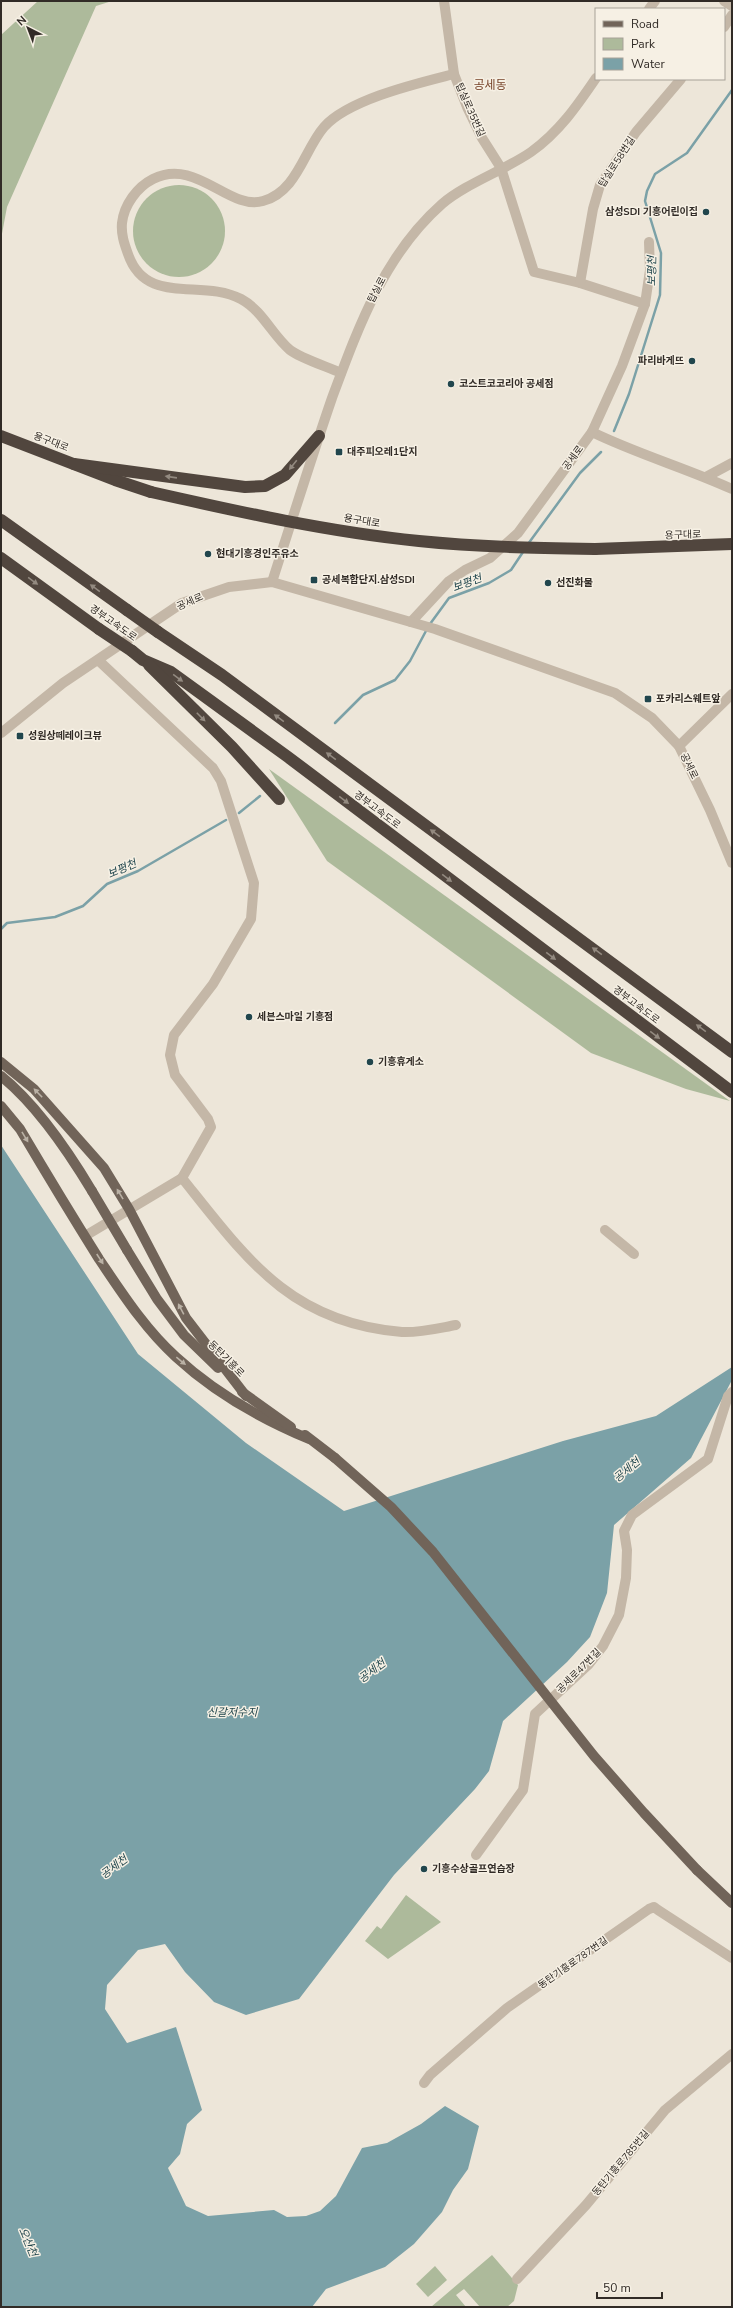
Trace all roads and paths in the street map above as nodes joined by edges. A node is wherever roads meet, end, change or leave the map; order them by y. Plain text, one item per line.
1 (444, 1) edge
2 (724, 1) edge
3 (732, 6) edge
4 (732, 15) edge
5 (725, 26) edge
6 (454, 74) junction
7 (595, 80) edge
8 (680, 80) edge
9 (501, 168) junction
10 (649, 242) dead end
11 (580, 283) junction
12 (645, 304) junction
13 (342, 373) junction
14 (592, 432) junction
15 (1, 436) edge
16 (319, 436) junction
17 (74, 464) junction
18 (732, 464) edge
19 (706, 477) junction
20 (732, 489) edge
21 (1, 520) edge
22 (732, 544) edge
23 (1, 558) edge
24 (272, 582) junction
25 (414, 623) junction
26 (98, 660) junction
27 (143, 660) junction
28 (732, 694) edge
29 (1, 733) edge
30 (679, 746) junction
31 (276, 801) dead end
32 (732, 863) edge
33 (732, 1052) edge
34 (1, 1062) edge
35 (1, 1076) edge
36 (732, 1092) edge
37 (1, 1106) edge
38 (182, 1178) junction
39 (129, 1209) junction
40 (605, 1230) dead end
41 (84, 1236) junction
42 (634, 1254) dead end
43 (456, 1325) dead end
44 (732, 1392) edge
45 (246, 1396) junction
46 (309, 1439) junction
47 (476, 1855) dead end
48 (732, 1904) edge
49 (732, 1958) edge
50 (732, 2054) edge
51 (424, 2083) dead end
52 (517, 2279) dead end

1 - 6 street, 탑실로35번길
2 - 3 street
4 - 5 street
6 - 9 street, 탑실로35번길
6 - 13 street
7 - 9 street, 탑실로
8 - 11 street, 탑실로58번길
9 - 11 street, 탑실로35번길
9 - 13 street, 탑실로
10 - 12 street, 공세로
11 - 12 street
12 - 14 street, 공세로
13 - 16 street, 탑실로
14 - 19 street
14 - 25 street, 공세로
15 - 17 highway, 용구대로
16 -> 17 highway
16 - 24 street, 탑실로
17 - 22 highway, 용구대로, bridge
18 - 19 street
19 - 20 street
33 -> 21 highway, 경부고속도로, bridge
23 -> 27 highway, 경부고속도로, bridge
24 - 25 street, 공세로
24 - 26 street, 공세로
25 - 30 street, 공세로
26 - 29 street, 공세로
26 - 38 street
27 -> 31 highway
27 -> 36 highway, 경부고속도로
28 - 30 street
30 - 32 street, 공세로
39 -> 34 main road
35 - 45 main road, 동탄기흥로, bridge
37 -> 41 main road
38 - 39 street
38 - 43 street
39 - 41 street
45 -> 39 main road
40 - 42 street
41 -> 46 main road
44 - 47 street, 공세로47번길
45 - 46 main road, 동탄기흥로
46 - 48 main road, 동탄기흥로, bridge
49 - 51 street, 동탄기흥로787번길
50 - 52 street, 동탄기흥로785번길

